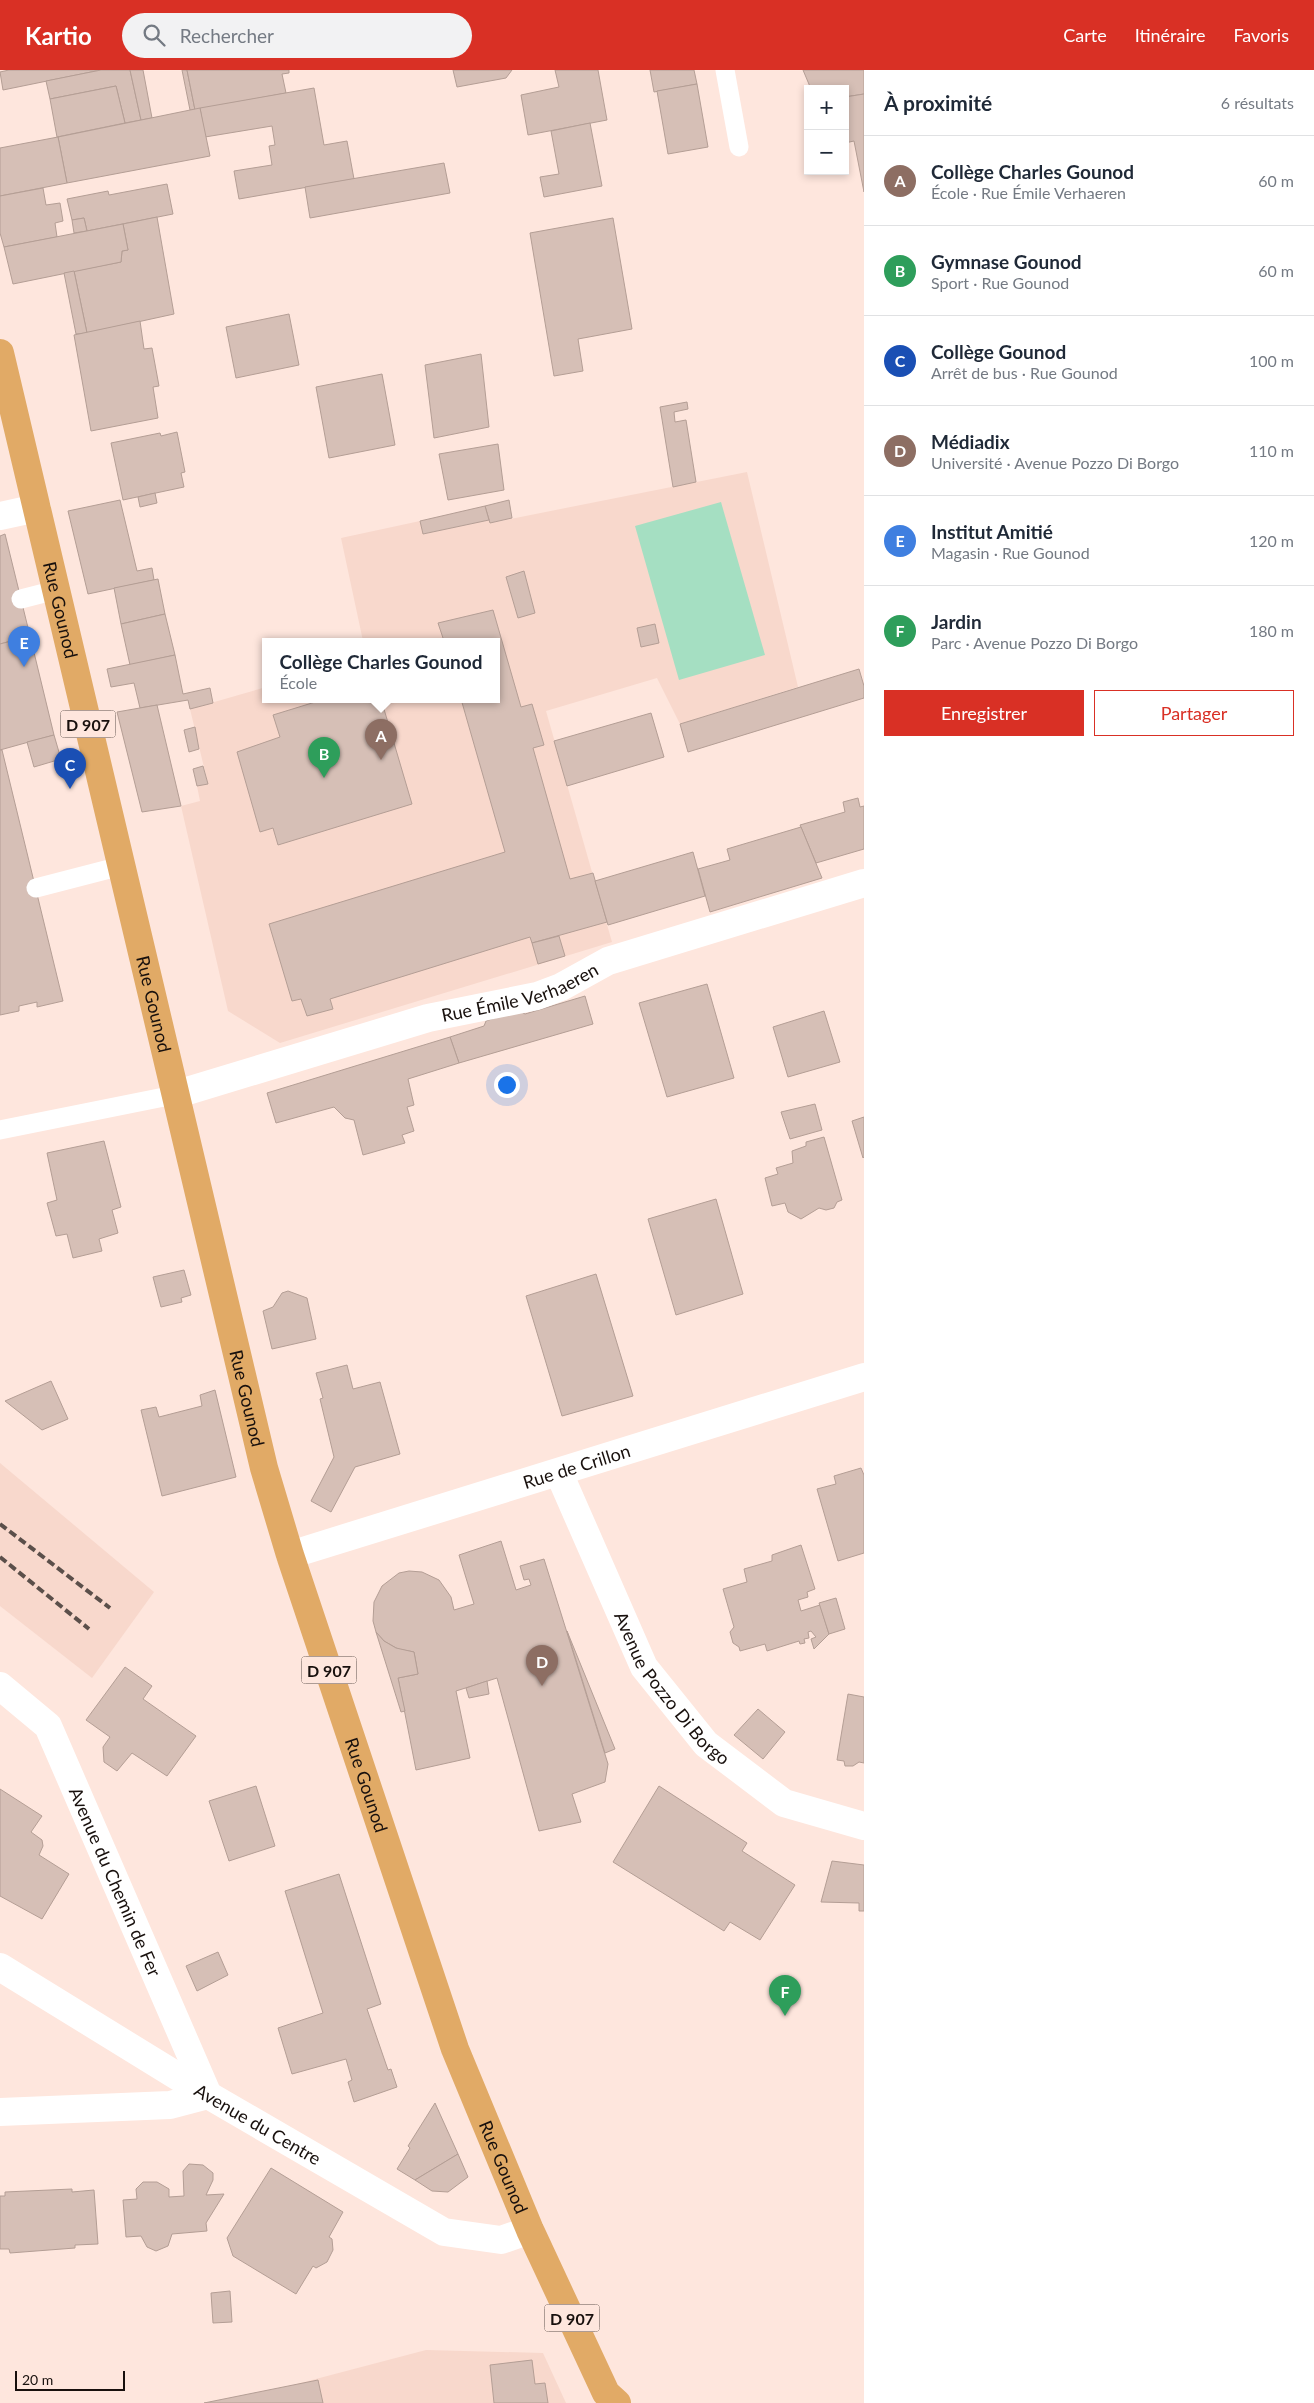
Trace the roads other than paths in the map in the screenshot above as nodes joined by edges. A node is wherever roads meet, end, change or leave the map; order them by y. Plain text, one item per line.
1 (725, 70) edge
2 (739, 147) dead end
3 (0, 353) edge
4 (37, 508) junction
5 (0, 516) edge
6 (56, 590) junction
7 (22, 599) dead end
8 (121, 866) junction
9 (864, 883) edge
10 (36, 888) dead end
11 (174, 1095) junction
12 (0, 1130) edge
13 (864, 1377) edge
14 (559, 1473) junction
15 (290, 1555) junction
16 (0, 1686) edge
17 (864, 1826) edge
18 (0, 1967) edge
19 (208, 2095) junction
20 (0, 2112) edge
21 (530, 2230) junction
22 (617, 2403) edge

1 - 2 lane
3 - 4 main road, Rue Gounod / D 907
4 - 5 street
4 - 6 main road, Rue Gounod / D 907
6 - 7 lane
6 - 8 main road, Rue Gounod / D 907
8 - 10 lane
8 - 11 main road, Rue Gounod / D 907
9 - 11 street, Rue Émile Verhaeren
11 - 12 lane
11 - 15 main road, Rue Gounod / D 907
13 - 14 street, Rue de Crillon
14 - 15 street, Rue de Crillon
14 - 17 street, Avenue Pozzo Di Borgo
15 - 21 main road, Rue Gounod / D 907
16 - 19 street, Avenue du Chemin de Fer
18 - 19 street, Avenue du Centre
19 - 20 street
19 - 21 street, Avenue du Centre
21 - 22 main road, Rue Gounod / D 907

